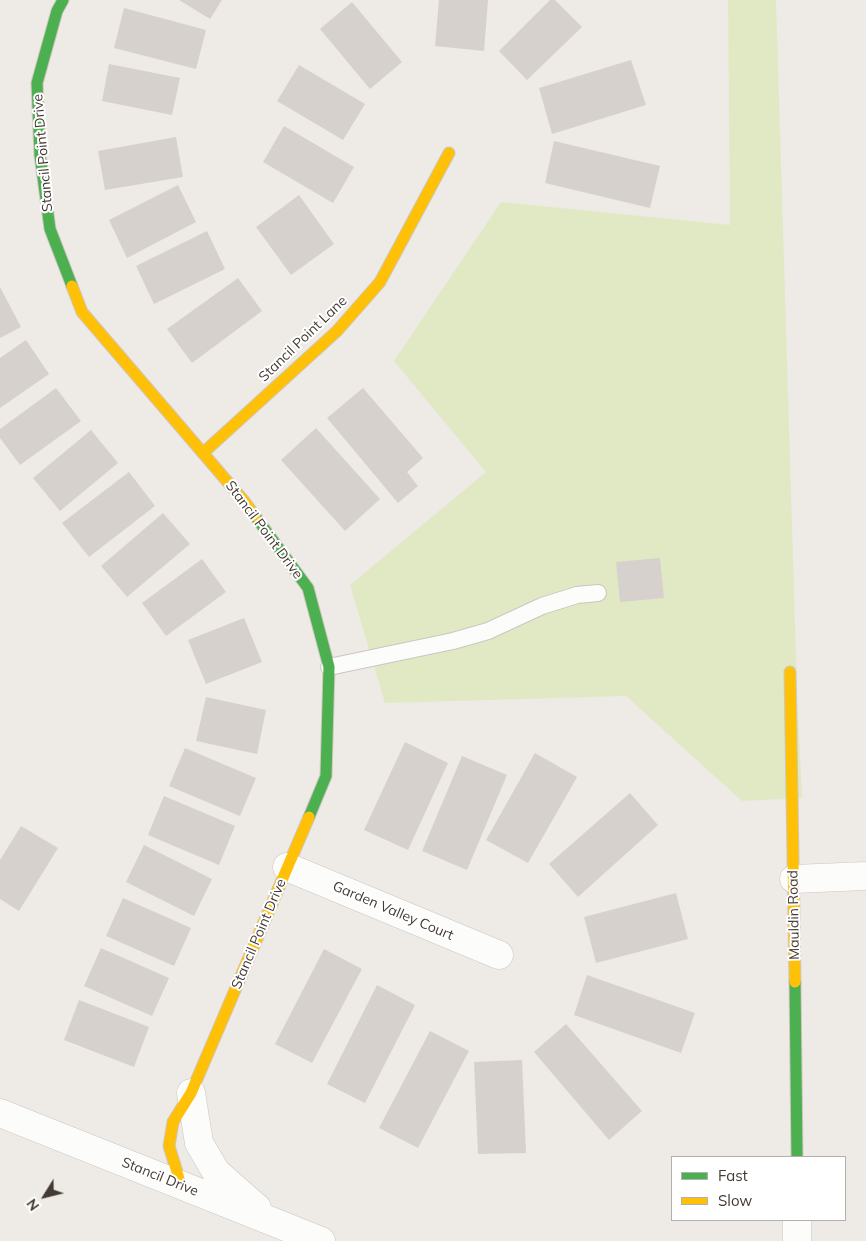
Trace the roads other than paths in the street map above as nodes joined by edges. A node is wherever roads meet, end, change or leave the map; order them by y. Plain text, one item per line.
1 (63, 0) edge
2 (448, 153) dead end
3 (202, 453) junction
4 (598, 593) dead end
5 (329, 667) junction
6 (790, 672) dead end
7 (287, 867) junction
8 (866, 876) edge
9 (794, 879) junction
10 (499, 955) dead end
11 (191, 1093) junction
12 (0, 1113) edge
13 (796, 1156) edge
14 (180, 1185) junction
15 (797, 1221) edge
16 (274, 1222) junction
17 (321, 1241) edge
18 (797, 1241) edge

1 - 3 street, Stancil Point Drive
2 - 3 street, Stancil Point Lane
3 - 5 street, Stancil Point Drive
4 - 5 lane
5 - 7 street, Stancil Point Drive
6 - 9 street, Mauldin Road
7 - 10 street, Garden Valley Court
7 - 11 street, Stancil Point Drive
8 - 9 street
9 - 13 street, Mauldin Road
11 - 14 street, Stancil Point Drive
11 - 16 street
12 - 14 street, Stancil Drive
14 - 16 street, Stancil Drive
15 - 18 street
16 - 17 street, Stancil Drive

